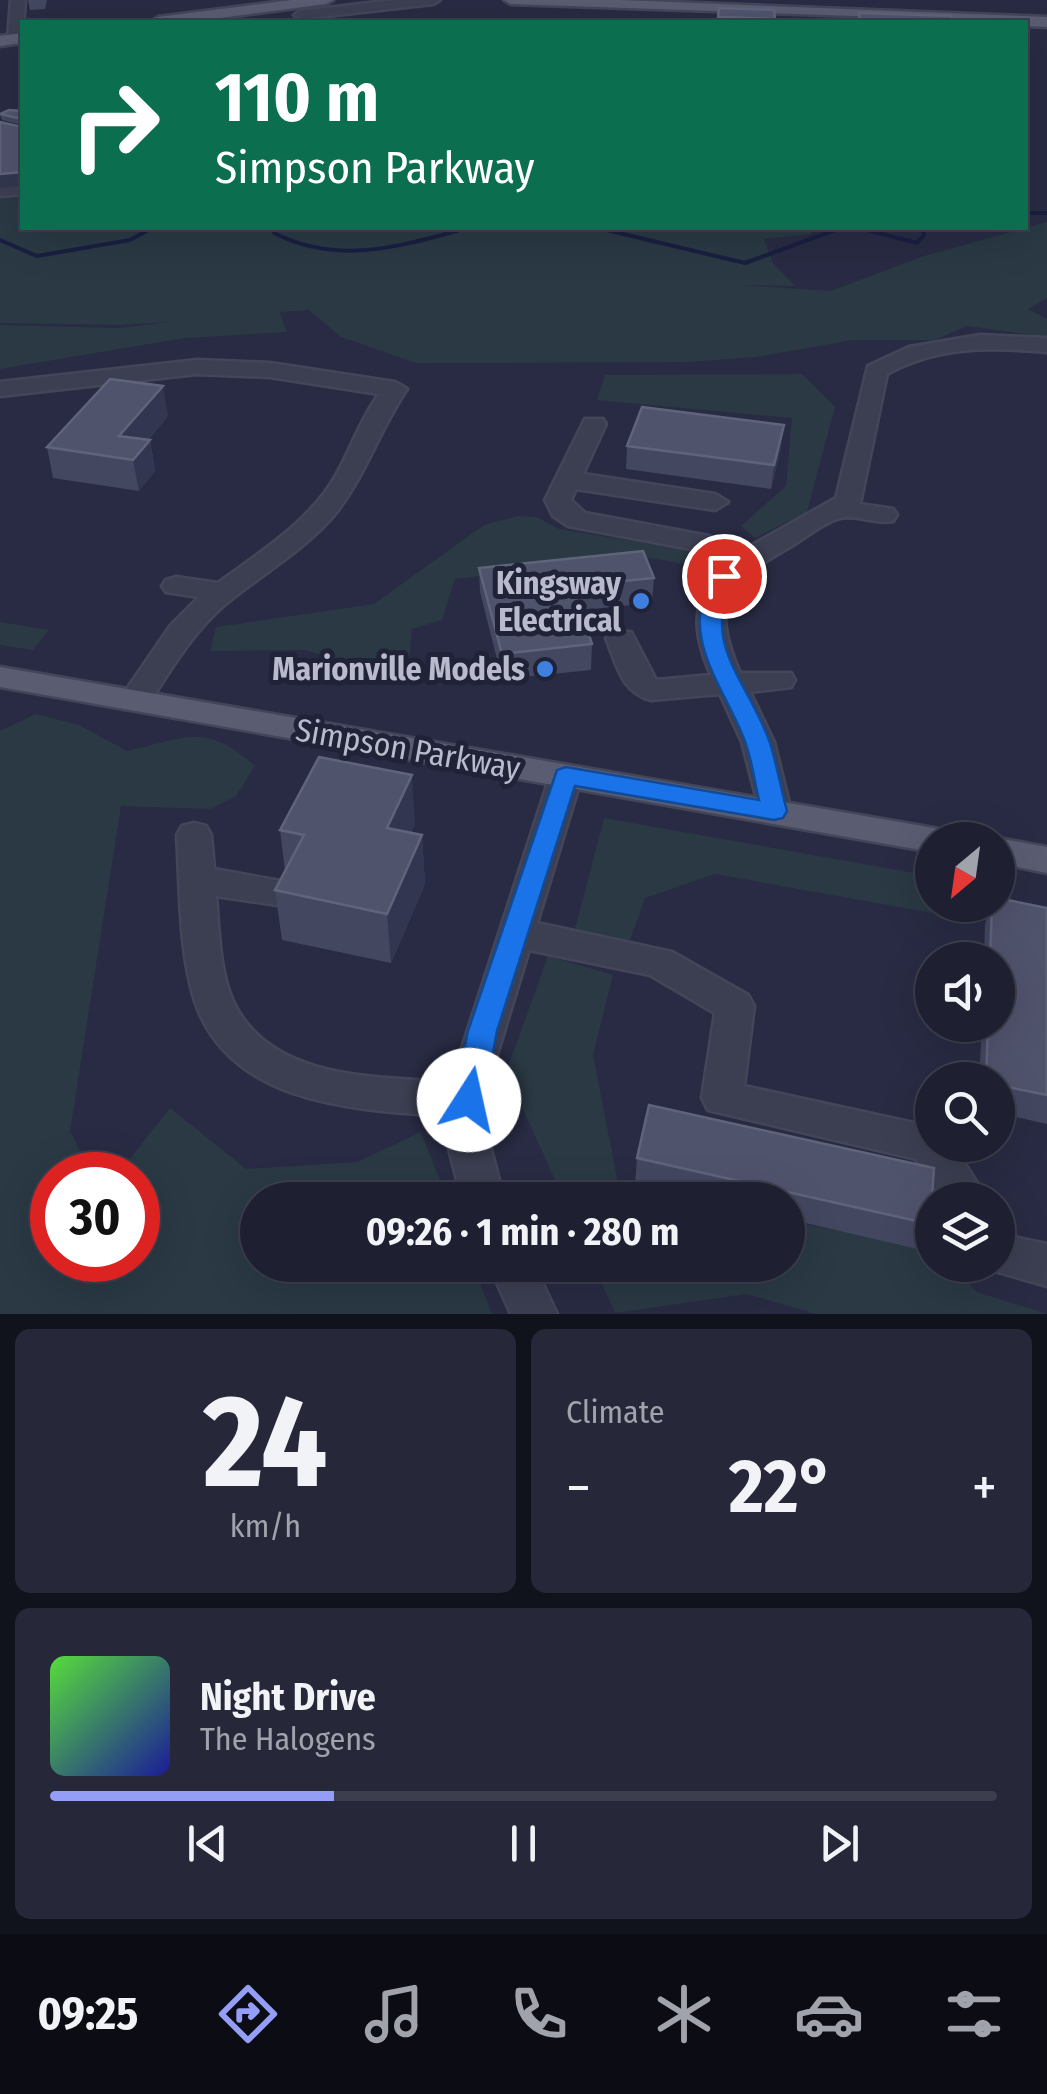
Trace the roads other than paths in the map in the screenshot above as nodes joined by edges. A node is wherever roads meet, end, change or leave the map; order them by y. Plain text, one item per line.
1 (18, 0) edge
2 (326, 0) edge
3 (511, 0) edge
4 (625, 2) edge
5 (427, 4) edge
6 (301, 14) dead end
7 (816, 18) edge
8 (173, 20) edge
9 (925, 20) edge
10 (13, 39) edge
11 (1047, 345) edge
12 (0, 389) edge
13 (594, 424) dead end
14 (568, 480) junction
15 (714, 502) dead end
16 (839, 509) junction
17 (884, 516) dead end
18 (738, 565) junction
19 (176, 586) dead end
20 (224, 592) junction
21 (621, 638) dead end
22 (2, 680) edge
23 (780, 680) dead end
24 (731, 685) junction
25 (134, 702) junction
26 (566, 776) junction
27 (774, 811) junction
28 (194, 835) dead end
29 (915, 837) edge
30 (1015, 854) edge
31 (1047, 860) edge
32 (198, 880) junction
33 (284, 894) edge
34 (516, 933) junction
35 (469, 1100) junction
36 (478, 1182) edge
37 (955, 1182) edge
38 (1015, 1258) edge
39 (1047, 1265) edge
40 (519, 1282) edge
41 (534, 1314) edge

1 - 10 street
2 - 8 main road
3 - 4 main road
4 - 7 main road
5 - 6 street
7 - 9 main road
11 - 16 street
12 - 20 street
13 - 14 street
14 - 15 street
14 - 18 street
16 - 17 street
16 - 18 street
18 - 24 street
19 - 20 street
20 - 25 street
21 - 24 street
22 - 25 main road, Simpson Parkway
23 - 24 street
24 - 27 street
25 - 26 main road, Simpson Parkway
26 - 27 main road, Simpson Parkway
26 - 34 street
27 - 29 main road, Simpson Parkway
28 - 32 street
30 - 31 main road
32 - 33 street
32 - 35 street
34 - 35 street
34 - 37 street
35 - 36 street
38 - 39 street
40 - 41 street

